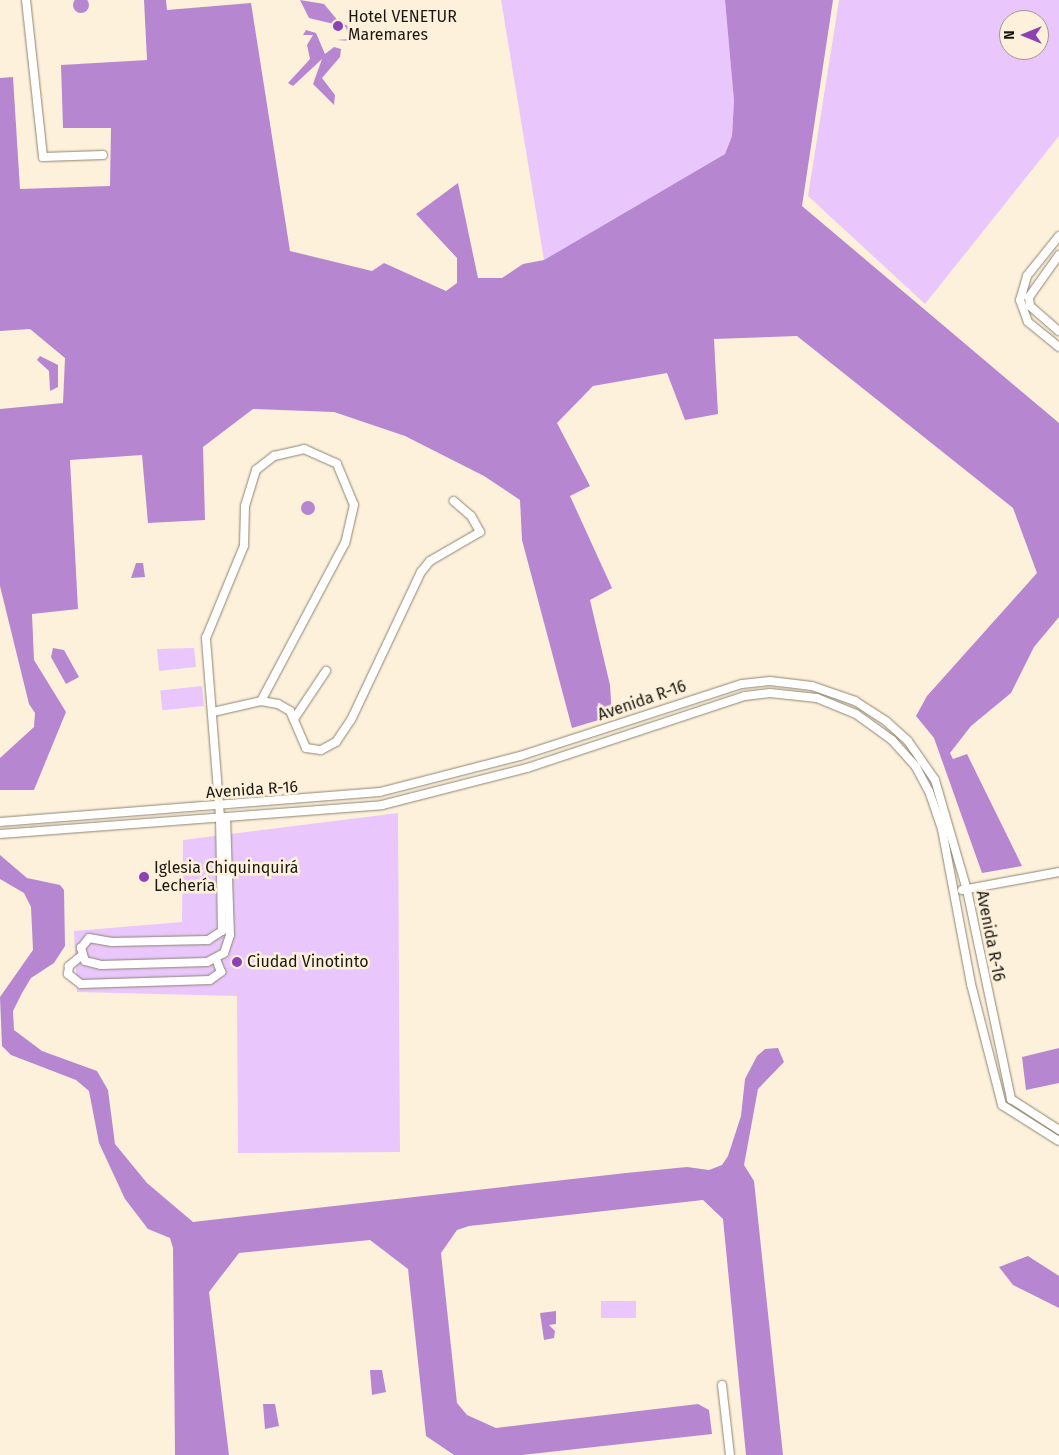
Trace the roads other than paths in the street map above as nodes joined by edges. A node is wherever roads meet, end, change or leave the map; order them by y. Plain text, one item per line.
1 (26, 0) edge
2 (102, 155) dead end
3 (1059, 236) edge
4 (1059, 254) edge
5 (1059, 331) edge
6 (1059, 347) edge
7 (454, 501) dead end
8 (326, 670) dead end
9 (742, 684) junction
10 (744, 696) junction
11 (261, 701) junction
12 (213, 712) junction
13 (294, 719) junction
14 (219, 806) junction
15 (161, 810) junction
16 (223, 817) junction
17 (0, 822) edge
18 (162, 822) junction
19 (0, 834) edge
20 (1059, 872) edge
21 (967, 890) junction
22 (955, 892) junction
23 (81, 956) junction
24 (216, 959) junction
25 (1011, 1099) junction
26 (1002, 1105) junction
27 (1059, 1130) edge
28 (1059, 1141) edge
29 (722, 1385) dead end
30 (730, 1455) edge

1 - 2 street
3 - 6 street
4 - 5 street
7 - 13 street
8 - 13 street
9 - 10 street
9 - 14 street, Avenida R-16
9 - 21 street, Avenida R-16
10 - 16 street, Avenida R-16
10 - 22 street, Avenida R-16
11 - 12 street
11 - 12 street
11 - 13 street
12 - 14 street
14 - 15 street, Avenida R-16
14 - 16 street
15 - 17 street, Avenida R-16
15 - 18 street
16 - 18 street, Avenida R-16
16 - 23 street
16 - 24 street
18 - 19 street, Avenida R-16
20 - 21 street
21 - 22 street
21 - 25 street, Avenida R-16
22 - 26 street, Avenida R-16
23 - 24 street
23 - 24 street
25 - 26 street
25 - 27 street
26 - 28 street
29 - 30 street

